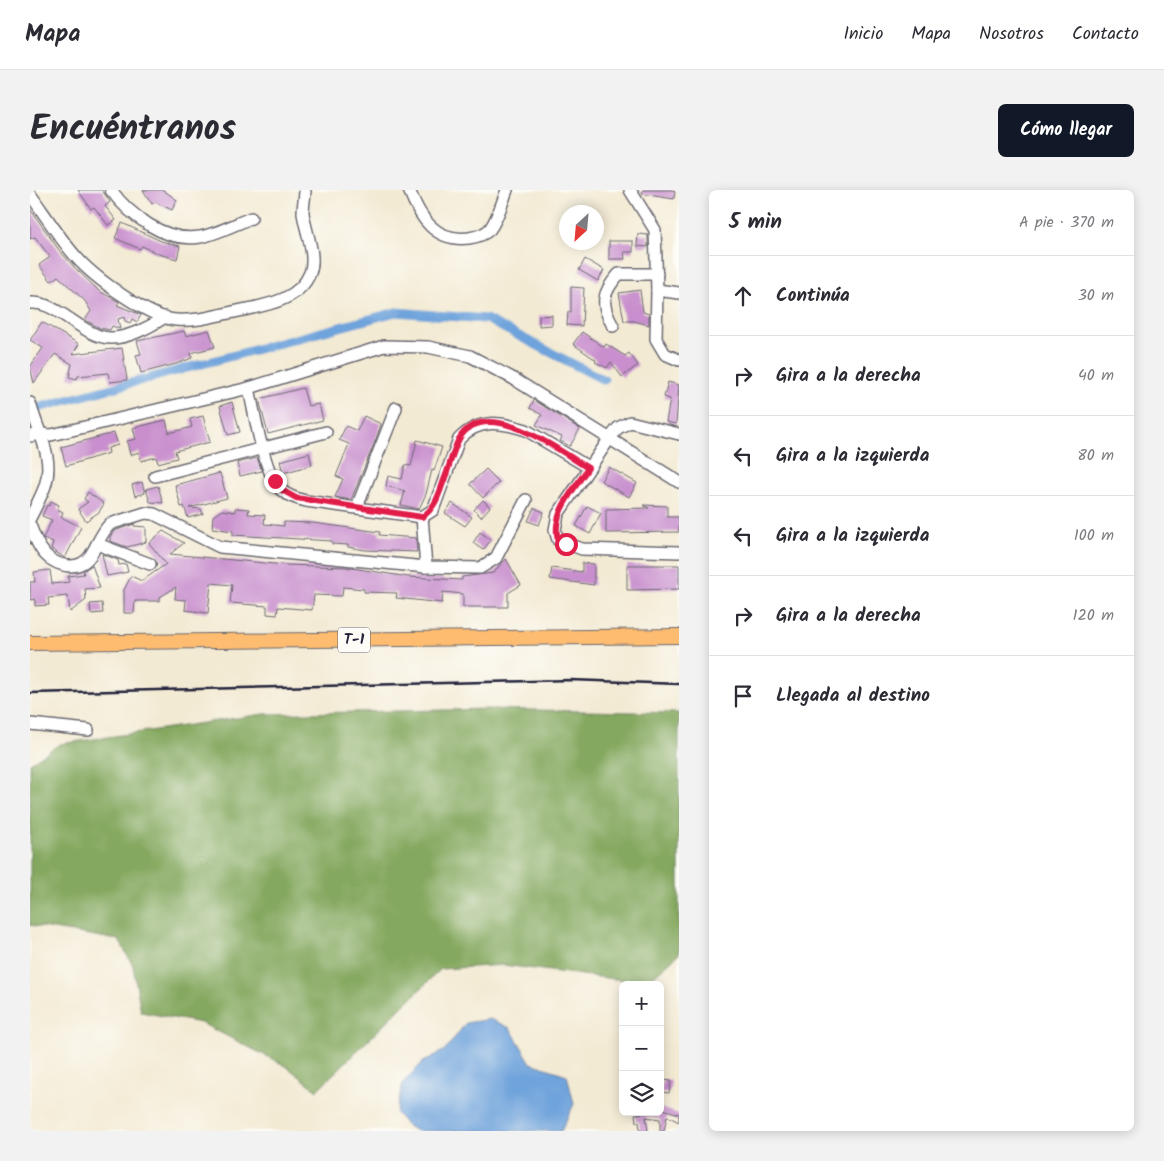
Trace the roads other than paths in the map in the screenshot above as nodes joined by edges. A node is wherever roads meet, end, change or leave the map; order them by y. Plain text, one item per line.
1 (111, 190) edge
2 (305, 190) edge
3 (409, 190) edge
4 (508, 190) edge
5 (630, 190) edge
6 (30, 194) edge
7 (251, 218) dead end
8 (657, 274) junction
9 (657, 290) junction
10 (679, 293) edge
11 (30, 303) edge
12 (165, 317) junction
13 (612, 326) dead end
14 (679, 360) edge
15 (249, 388) junction
16 (30, 403) edge
17 (396, 408) dead end
18 (326, 432) dead end
19 (679, 434) edge
20 (35, 435) edge
21 (610, 438) junction
22 (262, 447) junction
23 (588, 468) junction
24 (156, 476) dead end
25 (679, 482) edge
26 (526, 500) dead end
27 (34, 501) edge
28 (357, 507) junction
29 (422, 517) junction
30 (30, 518) edge
31 (30, 525) edge
32 (97, 544) junction
33 (679, 552) edge
34 (150, 564) dead end
35 (426, 567) junction
36 (679, 636) edge
37 (30, 643) edge
38 (30, 724) edge
39 (88, 730) dead end

1 - 7 street
2 - 12 street
3 - 4 street
5 - 8 street
6 - 12 street
8 - 9 street
8 - 13 street
9 - 10 street
9 - 14 street
11 - 12 street
15 - 20 street
15 - 21 street
15 - 22 street
16 - 20 street
17 - 28 street
18 - 22 street
19 - 21 street
20 - 27 street
21 - 23 street
21 - 25 street
22 - 24 street
22 - 28 street
23 - 29 street
23 - 33 street
26 - 35 street
27 - 30 street
28 - 29 street
29 - 35 street
31 - 32 street
32 - 34 street
32 - 35 street
36 - 37 main road, T-1
38 - 39 street

